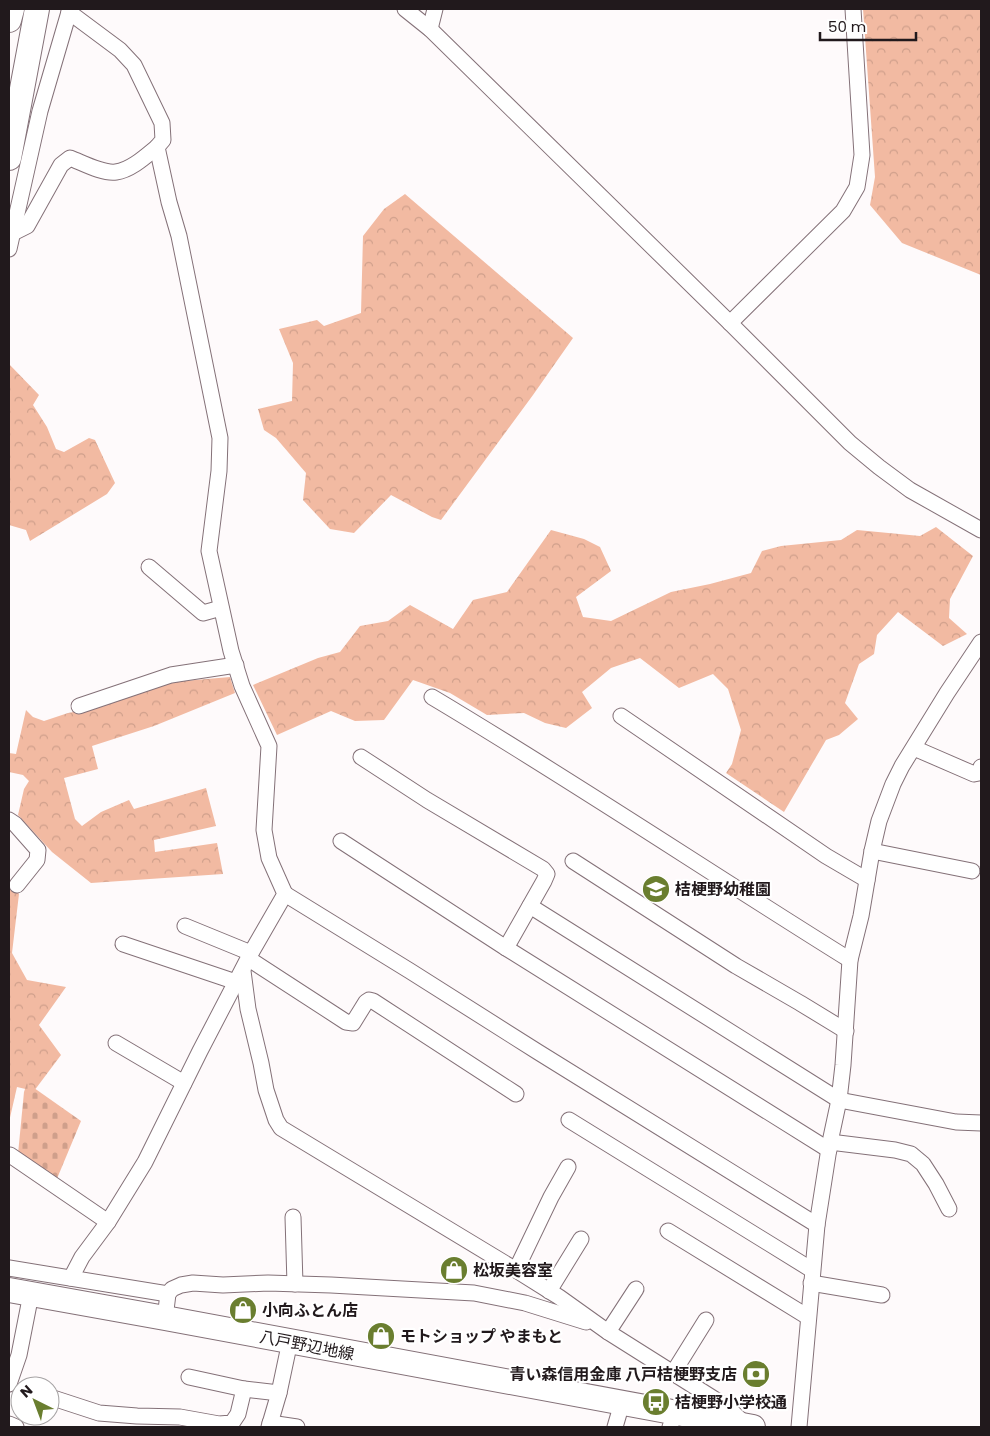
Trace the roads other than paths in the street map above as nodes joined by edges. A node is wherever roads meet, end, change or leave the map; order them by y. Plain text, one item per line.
1 (12, 9) edge
2 (25, 9) edge
3 (37, 9) edge
4 (405, 9) edge
5 (435, 9) edge
6 (853, 9) edge
7 (69, 10) edge
8 (9, 20) edge
9 (430, 29) junction
10 (9, 84) edge
11 (157, 147) junction
12 (9, 158) edge
13 (13, 233) junction
14 (9, 248) edge
15 (730, 322) junction
16 (981, 530) edge
17 (149, 567) dead end
18 (221, 608) junction
19 (981, 642) edge
20 (236, 665) junction
21 (432, 697) dead end
22 (79, 706) dead end
23 (621, 716) dead end
24 (914, 748) junction
25 (361, 757) dead end
26 (981, 767) edge
27 (9, 820) edge
28 (341, 841) dead end
29 (872, 851) junction
30 (573, 861) dead end
31 (972, 871) dead end
32 (868, 880) junction
33 (18, 885) dead end
34 (285, 894) junction
35 (530, 906) junction
36 (185, 926) dead end
37 (123, 944) dead end
38 (506, 948) junction
39 (850, 960) junction
40 (245, 966) junction
41 (846, 1031) junction
42 (116, 1043) dead end
43 (184, 1083) junction
44 (516, 1094) dead end
45 (839, 1100) junction
46 (569, 1120) dead end
47 (981, 1123) edge
48 (830, 1146) junction
49 (9, 1157) edge
50 (568, 1167) dead end
51 (949, 1209) dead end
52 (293, 1217) dead end
53 (108, 1222) junction
54 (817, 1225) junction
55 (668, 1231) dead end
56 (581, 1239) dead end
57 (9, 1268) edge
58 (516, 1270) junction
59 (812, 1276) junction
60 (71, 1278) junction
61 (295, 1284) junction
62 (636, 1290) dead end
63 (549, 1291) junction
64 (20, 1292) edge
65 (168, 1294) junction
66 (882, 1295) dead end
67 (808, 1317) junction
68 (165, 1318) junction
69 (706, 1320) dead end
70 (604, 1329) junction
71 (290, 1342) junction
72 (15, 1344) edge
73 (672, 1374) junction
74 (14, 1376) edge
75 (189, 1377) dead end
76 (244, 1389) junction
77 (279, 1394) junction
78 (60, 1400) edge
79 (622, 1403) junction
80 (672, 1420) edge
81 (9, 1424) edge
82 (270, 1425) edge
83 (16, 1427) edge
84 (297, 1427) edge
85 (615, 1427) edge
86 (751, 1427) edge
87 (799, 1427) edge

1 - 8 main road
2 - 10 main road
3 - 12 main road
4 - 9 street
5 - 9 street
6 - 15 street
7 - 11 street
7 - 13 street
9 - 15 street
11 - 13 street
11 - 18 street
13 - 14 street
15 - 16 street
17 - 18 street
18 - 20 street
19 - 24 street
20 - 22 street
20 - 34 street
21 - 39 street
23 - 32 street
24 - 26 street
24 - 29 street
25 - 35 street
27 - 33 street
28 - 38 street
29 - 31 street
29 - 32 street
30 - 41 street
32 - 39 street
34 - 40 street
34 - 54 street
35 - 38 street
35 - 45 street
36 - 40 street
37 - 40 street
38 - 48 street
39 - 41 street
40 - 43 street
40 - 44 street
40 - 58 street
41 - 45 street
42 - 43 street
43 - 53 street
45 - 47 street
45 - 48 street
46 - 59 street
48 - 51 street
48 - 54 street
49 - 53 street
50 - 58 street
52 - 61 street
53 - 60 street
54 - 59 street
55 - 67 street
56 - 63 street
57 - 60 street
58 - 63 street
59 - 66 street
59 - 67 street
60 - 65 street
61 - 65 street
61 - 70 street
62 - 70 street
63 - 70 street
64 - 68 main road, 八戸野辺地線
64 - 72 street
65 - 68 street
67 - 87 street
68 - 71 main road, 八戸野辺地線
69 - 73 street
70 - 73 street
71 - 77 street
71 - 79 main road, 八戸野辺地線
72 - 74 street
73 - 86 street
75 - 76 street
76 - 77 street
76 - 78 street
77 - 82 street
79 - 80 main road, 八戸野辺地線
79 - 85 street
80 - 86 main road, 八戸野辺地線
81 - 83 street
82 - 84 street

